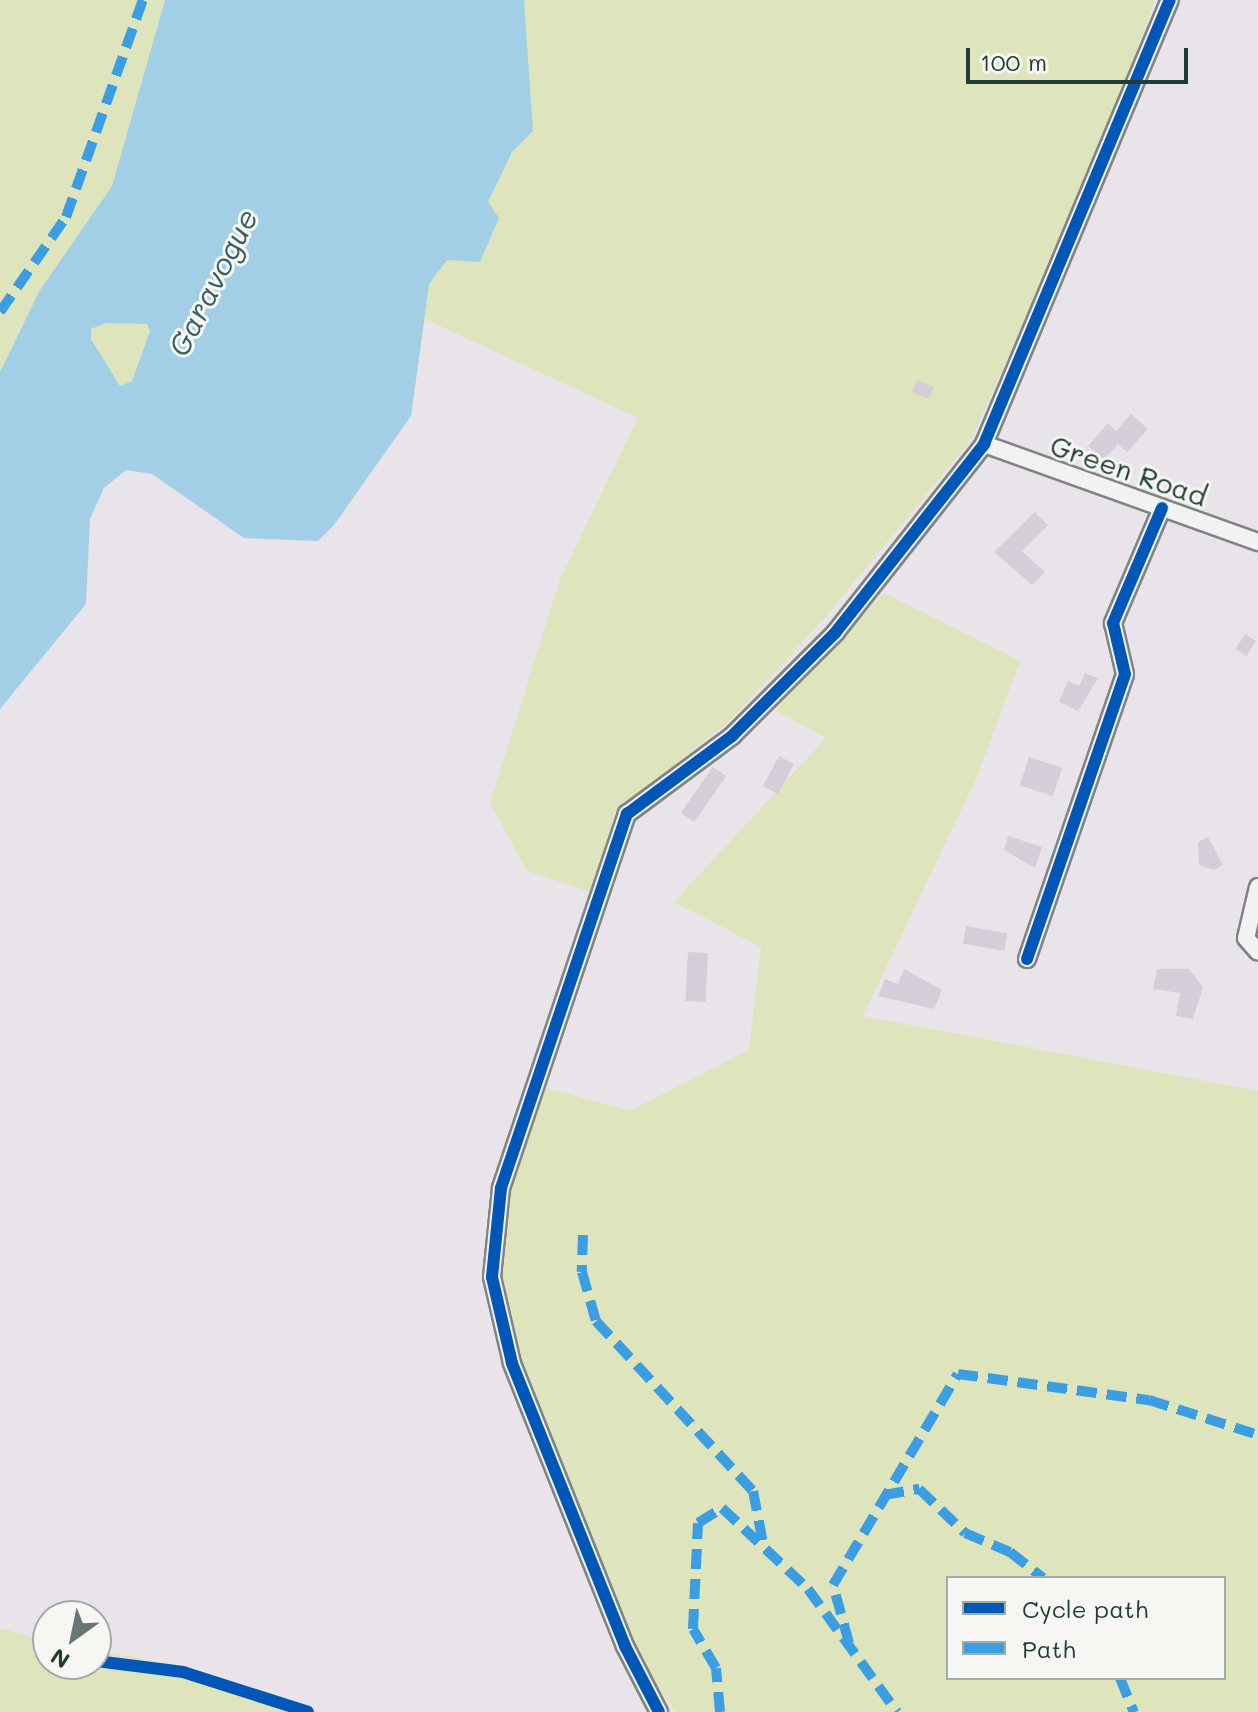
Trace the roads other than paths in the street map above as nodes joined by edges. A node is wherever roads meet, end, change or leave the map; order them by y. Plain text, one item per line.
1 (1170, 0) edge
2 (984, 444) junction
3 (1162, 508) junction
4 (1258, 542) edge
5 (1258, 887) edge
6 (1258, 952) edge
7 (1027, 959) dead end
8 (659, 1712) edge

1 - 2 street
2 - 3 street, Green Road
2 - 8 street
3 - 4 street, Green Road
3 - 7 street
5 - 6 street

